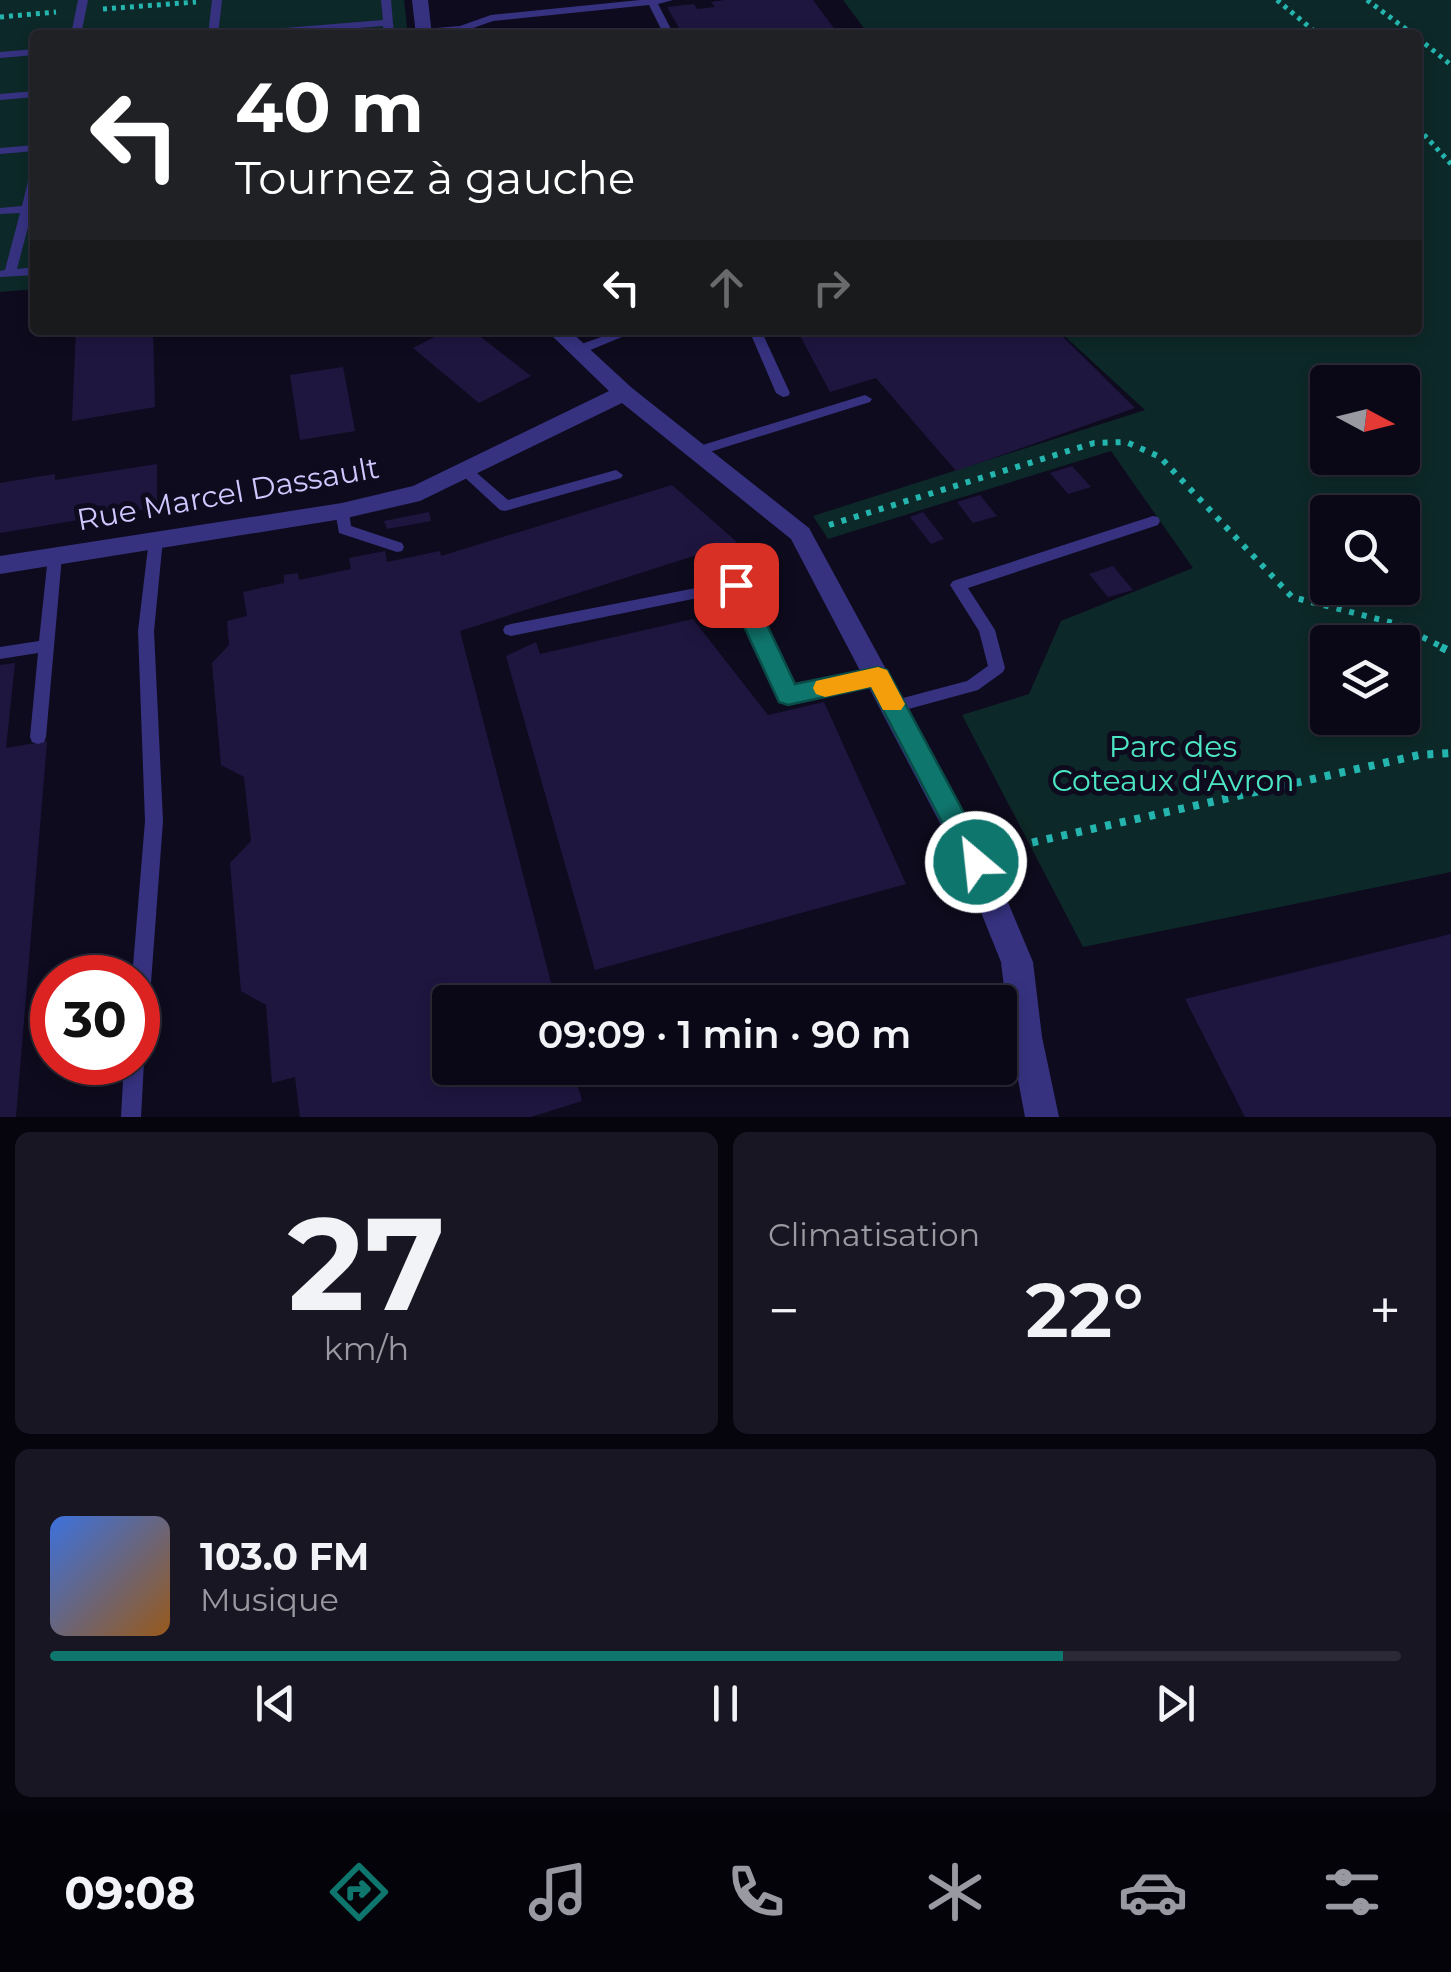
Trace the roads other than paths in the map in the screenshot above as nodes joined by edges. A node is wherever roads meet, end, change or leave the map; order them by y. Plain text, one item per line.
1 (83, 0) edge
2 (217, 0) edge
3 (386, 0) edge
4 (420, 0) edge
5 (668, 0) edge
6 (652, 2) edge
7 (388, 29) edge
8 (77, 30) edge
9 (213, 30) edge
10 (362, 30) edge
11 (424, 30) edge
12 (454, 30) edge
13 (667, 30) edge
14 (30, 52) edge
15 (0, 55) edge
16 (30, 94) edge
17 (0, 97) edge
18 (30, 148) edge
19 (0, 151) edge
20 (30, 209) edge
21 (0, 212) edge
22 (30, 212) edge
23 (30, 272) edge
24 (5, 274) edge
25 (563, 335) edge
26 (619, 335) edge
27 (757, 335) edge
28 (578, 350) junction
29 (624, 393) junction
30 (783, 393) dead end
31 (865, 399) dead end
32 (698, 452) junction
33 (465, 470) junction
34 (616, 474) dead end
35 (342, 511) junction
36 (1153, 521) dead end
37 (156, 539) junction
38 (397, 548) dead end
39 (56, 556) junction
40 (0, 565) edge
41 (511, 630) dead end
42 (46, 646) junction
43 (0, 653) edge
44 (878, 676) junction
45 (894, 708) junction
46 (38, 737) dead end
47 (143, 955) edge
48 (133, 1085) edge
49 (131, 1117) edge
50 (1042, 1117) edge

1 - 8 lane
2 - 9 lane
3 - 7 lane
4 - 11 street
5 - 6 lane
6 - 12 lane
6 - 13 lane
7 - 10 lane
14 - 15 lane
16 - 17 lane
18 - 19 lane
20 - 21 lane
22 - 24 lane
23 - 24 lane
25 - 28 street
26 - 28 lane
27 - 30 lane
28 - 29 street
29 - 32 street
29 - 33 street, Rue Marcel Dassault
31 - 32 lane
32 - 44 street
33 - 34 lane
33 - 35 street, Rue Marcel Dassault
35 - 37 street, Rue Marcel Dassault
35 - 38 lane
36 - 45 lane
37 - 39 street, Rue Marcel Dassault
37 - 47 lane
39 - 40 street, Rue Marcel Dassault
39 - 42 lane
41 - 44 lane
42 - 43 lane
42 - 46 lane
44 - 45 street
45 - 50 street
48 - 49 lane

